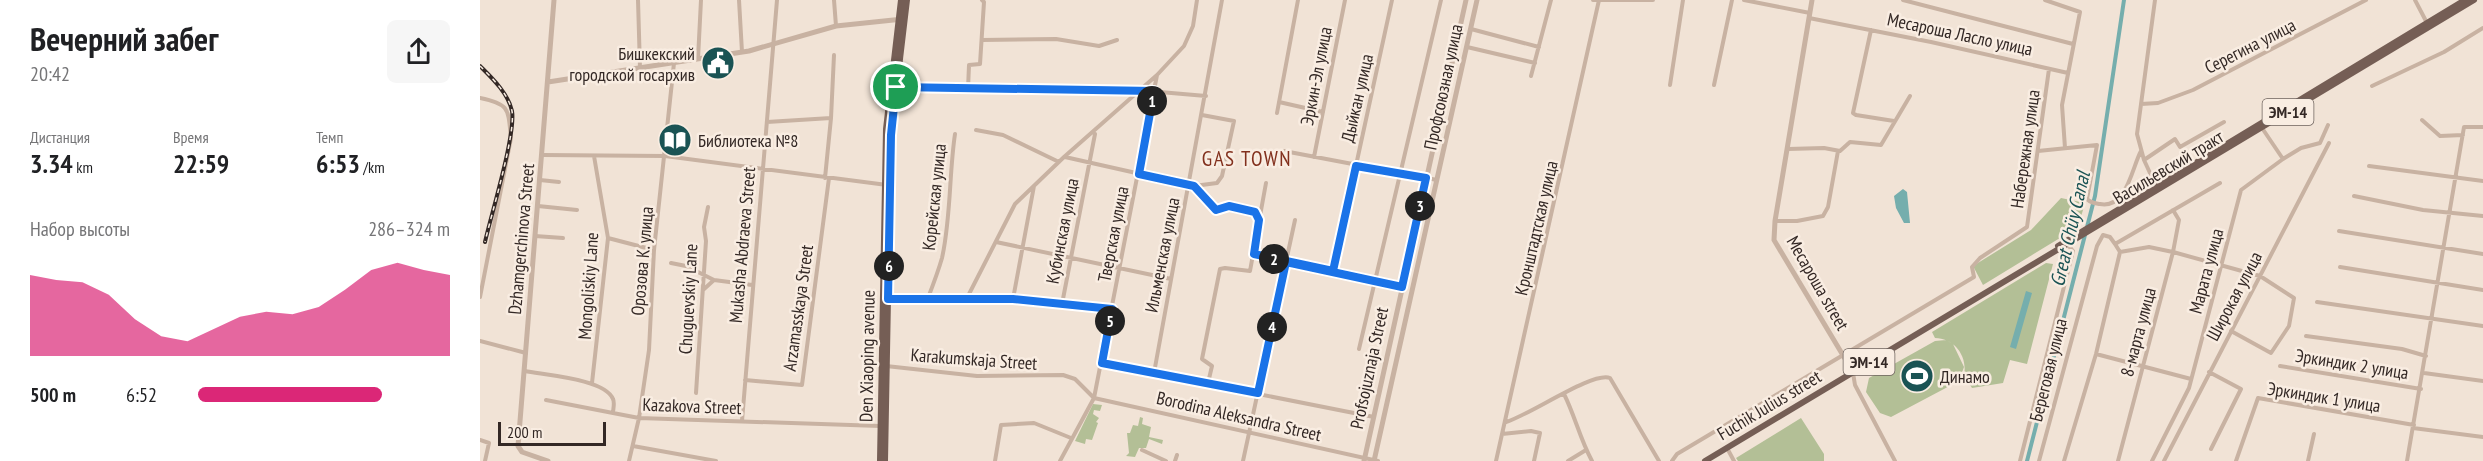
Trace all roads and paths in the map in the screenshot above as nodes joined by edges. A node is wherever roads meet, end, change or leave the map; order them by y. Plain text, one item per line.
1 (554, 0) edge
2 (638, 0) edge
3 (701, 0) edge
4 (739, 0) edge
5 (777, 0) edge
6 (834, 0) edge
7 (900, 0) edge
8 (907, 0) edge
9 (982, 0) edge
10 (1197, 0) edge
11 (1222, 0) edge
12 (1298, 0) edge
13 (1345, 0) edge
14 (1392, 0) edge
15 (1441, 0) edge
16 (1466, 0) edge
17 (1477, 0) edge
18 (1551, 0) edge
19 (1597, 0) edge
20 (1653, 0) edge
21 (1683, 0) edge
22 (1732, 0) edge
23 (1744, 0) edge
24 (1812, 0) edge
25 (1903, 0) edge
26 (2045, 0) edge
27 (2155, 0) edge
28 (2351, 0) edge
29 (2366, 0) edge
30 (2415, 0) edge
31 (2465, 0) edge
32 (2474, 0) edge
33 (2352, 8) junction
34 (1810, 16) junction
35 (901, 19) junction
36 (2427, 22) junction
37 (836, 26) junction
38 (2483, 28) edge
39 (1471, 30) junction
40 (1871, 30) junction
41 (982, 40) junction
42 (1117, 40) dead end
43 (2073, 44) junction
44 (773, 47) junction
45 (1467, 47) junction
46 (1539, 47) junction
47 (742, 52) junction
48 (834, 55) dead end
49 (698, 58) junction
50 (674, 62) junction
51 (1534, 63) junction
52 (640, 68) junction
53 (2049, 69) junction
54 (2068, 73) junction
55 (1157, 75) junction
56 (1532, 76) dead end
57 (548, 82) junction
58 (1670, 85) dead end
59 (1714, 86) dead end
60 (2372, 86) dead end
61 (896, 87) junction
62 (968, 88) junction
63 (1140, 90) junction
64 (1154, 91) junction
65 (1206, 96) junction
66 (1910, 96) dead end
67 (480, 98) edge
68 (1279, 102) junction
69 (2141, 104) junction
70 (1323, 112) junction
71 (1277, 113) dead end
72 (1202, 115) junction
73 (831, 118) junction
74 (2422, 120) dead end
75 (1894, 121) junction
76 (767, 122) junction
77 (2224, 122) dead end
78 (2328, 125) dead end
79 (2483, 127) edge
80 (2262, 128) junction
81 (976, 130) dead end
82 (1095, 132) junction
83 (955, 134) dead end
84 (2463, 135) junction
85 (2329, 143) dead end
86 (2065, 148) junction
87 (1788, 149) junction
88 (1284, 151) dead end
89 (1838, 151) junction
90 (2038, 151) junction
91 (2141, 151) junction
92 (543, 155) junction
93 (594, 156) junction
94 (665, 156) junction
95 (1064, 157) junction
96 (1314, 157) junction
97 (2283, 159) junction
98 (2144, 160) junction
99 (1059, 162) junction
100 (1089, 163) junction
101 (1356, 166) junction
102 (2369, 166) dead end
103 (762, 168) junction
104 (1139, 174) junction
105 (1399, 174) junction
106 (2455, 177) junction
107 (827, 178) junction
108 (1426, 178) junction
109 (540, 180) junction
110 (1437, 180) junction
111 (2483, 181) edge
112 (559, 182) dead end
113 (1266, 183) dead end
114 (2220, 183) dead end
115 (888, 185) junction
116 (1034, 186) junction
117 (1191, 186) junction
118 (2156, 186) junction
119 (2354, 196) dead end
120 (538, 206) junction
121 (708, 207) dead end
122 (577, 210) dead end
123 (2173, 210) junction
124 (2450, 211) junction
125 (2483, 216) edge
126 (1259, 220) junction
127 (1295, 220) dead end
128 (2104, 220) junction
129 (1775, 221) junction
130 (2339, 231) dead end
131 (535, 236) junction
132 (563, 238) dead end
133 (608, 238) junction
134 (2071, 240) junction
135 (996, 242) junction
136 (2115, 244) junction
137 (1023, 248) junction
138 (2444, 248) junction
139 (654, 250) junction
140 (2120, 252) junction
141 (2173, 252) junction
142 (1254, 254) junction
143 (2483, 254) edge
144 (1071, 257) junction
145 (1286, 262) junction
146 (671, 263) dead end
147 (2032, 263) junction
148 (2221, 266) junction
149 (2340, 267) dead end
150 (1120, 268) junction
151 (1333, 271) junction
152 (2260, 276) junction
153 (704, 277) junction
154 (1171, 279) junction
155 (714, 280) junction
156 (1375, 281) junction
157 (2438, 282) junction
158 (752, 285) junction
159 (1402, 287) junction
160 (703, 290) junction
161 (2483, 290) edge
162 (480, 297) edge
163 (928, 298) junction
164 (967, 298) junction
165 (888, 299) junction
166 (1013, 299) junction
167 (2317, 302) dead end
168 (1062, 304) junction
169 (1112, 309) junction
170 (2432, 317) junction
171 (2483, 326) edge
172 (2231, 331) junction
173 (2306, 336) dead end
174 (480, 341) edge
175 (1359, 349) dead end
176 (526, 353) junction
177 (2096, 354) junction
178 (1842, 355) junction
179 (2426, 356) junction
180 (1102, 363) junction
181 (883, 365) junction
182 (2280, 366) dead end
183 (2143, 367) junction
184 (525, 371) junction
185 (1853, 372) junction
186 (2209, 372) junction
187 (1154, 373) junction
188 (2424, 373) junction
189 (2191, 379) junction
190 (745, 380) junction
191 (2483, 381) edge
192 (592, 383) junction
193 (1208, 383) junction
194 (2421, 389) junction
195 (696, 393) dead end
196 (1258, 393) junction
197 (1564, 394) junction
198 (1095, 398) junction
199 (546, 400) dead end
200 (613, 413) junction
201 (1374, 417) junction
202 (639, 418) junction
203 (742, 420) junction
204 (1505, 422) junction
205 (881, 426) junction
206 (2414, 426) junction
207 (1249, 432) junction
208 (1502, 434) junction
209 (2314, 434) dead end
210 (2483, 436) edge
211 (1071, 438) junction
212 (480, 440) edge
213 (633, 446) junction
214 (1727, 448) junction
215 (2211, 449) dead end
216 (1143, 450) dead end
217 (1586, 450) junction
218 (1177, 455) dead end
219 (1364, 459) edge
220 (485, 461) edge
221 (548, 461) edge
222 (629, 461) edge
223 (716, 461) edge
224 (880, 461) edge
225 (885, 461) edge
226 (995, 461) edge
227 (1060, 461) edge
228 (1166, 461) edge
229 (1175, 461) edge
230 (1243, 461) edge
231 (1376, 461) edge
232 (1496, 461) edge
233 (1534, 461) edge
234 (1568, 461) edge
235 (1592, 461) edge
236 (1659, 461) edge
237 (1672, 461) edge
238 (1705, 461) edge
239 (1734, 461) edge
240 (1895, 461) edge
241 (2020, 461) edge
242 (2039, 461) edge
243 (2064, 461) edge
244 (2118, 461) edge
245 (2152, 461) edge
246 (2164, 461) edge
247 (2236, 461) edge
248 (2308, 461) edge
249 (2407, 461) edge

1 - 57 street, Dzhamgerchinova Street
2 - 52 street
3 - 49 street
4 - 47 street
5 - 44 street, Mukasha Abdraeva Street
6 - 37 street
7 - 35 main road, Den Xiaoping avenue
8 - 35 main road, Den Xiaoping avenue
9 - 41 street
10 - 55 street
11 - 65 street, Ильменская улица
12 - 68 street
13 - 70 street, Эркин-Эл улица
14 - 101 street, Дыйкан улица
15 - 105 street, Профсоюзная улица
16 - 108 street, Profsojuznaja Street
17 - 39 street, Профсоюзная улица
18 - 46 street
19 - 20 street
19 - 204 street, Кронштадтская улица
21 - 58 street
22 - 59 street
23 - 34 street, Месароша Ласло улица
24 - 34 street, Месароша street
25 - 43 street
26 - 43 street, Набережная улица
27 - 69 street
28 - 33 street
29 - 33 street, Серегина улица
30 - 36 street
31 - 36 main road, Васильевский тракт / ЭМ-14
32 - 80 main road, Васильевский тракт / ЭМ-14
33 - 69 street, Серегина улица
34 - 40 street, Месароша Ласло улица
34 - 87 street, Месароша street
35 - 37 street
35 - 61 main road, Den Xiaoping avenue
35 - 115 main road, Den Xiaoping avenue
36 - 118 main road, Васильевский тракт / ЭМ-14
37 - 44 street
38 - 60 street
39 - 45 street, Профсоюзная улица
39 - 46 street
40 - 53 street, Месароша Ласло улица
40 - 75 street
41 - 42 street
41 - 62 street
43 - 54 street, Набережная улица
44 - 47 street
44 - 76 street, Mukasha Abdraeva Street
45 - 51 street
45 - 110 street, Профсоюзная улица
46 - 51 street
47 - 49 street
48 - 73 street
49 - 50 street
50 - 52 street
50 - 94 street, Орозова К. улица
51 - 56 street
52 - 57 street
53 - 54 street, Месароша Ласло улица
53 - 90 street, Набережная улица
54 - 86 street, Набережная улица
55 - 63 street
55 - 64 street, Тверская улица
57 - 92 street, Dzhamgerchinova Street
61 - 62 street
61 - 115 main road, Den Xiaoping avenue
62 - 63 street
63 - 64 street
63 - 82 street
64 - 65 street
64 - 104 street, Тверская улица
65 - 72 street, Ильменская улица
66 - 75 street
67 - 162 street
68 - 70 street
68 - 71 street
69 - 91 street
70 - 96 street, Эркин-Эл улица
72 - 117 street, Ильменская улица
72 - 117 street
73 - 76 street
73 - 107 street
74 - 84 street
75 - 89 street
76 - 103 street, Mukasha Abdraeva Street
77 - 98 street
78 - 97 street, Марата улица
79 - 84 street
80 - 97 street
80 - 128 main road, Васильевский тракт / ЭМ-14
81 - 99 street
82 - 95 street
82 - 100 street, Кубинская улица
83 - 163 street, Корейская улица
84 - 106 street
85 - 152 street, Широкая улица
86 - 90 street
86 - 91 street
87 - 89 street
87 - 129 street, Месароша street
88 - 96 street
89 - 129 street
90 - 178 street, Набережная улица
91 - 98 street
92 - 93 street
92 - 109 street, Dzhamgerchinova Street
93 - 94 street
93 - 133 street, Mongoliskiy Lane
94 - 103 street
94 - 139 street, Орозова К. улица
95 - 99 street
95 - 100 street
96 - 101 street
97 - 148 street, Марата улица
98 - 118 street
99 - 116 street
100 - 104 street
100 - 144 street, Кубинская улица
101 - 105 street
101 - 151 street, Дыйкан улица
102 - 106 street
103 - 107 street
103 - 158 street, Mukasha Abdraeva Street
104 - 117 street
104 - 150 street, Тверская улица
105 - 108 street
105 - 156 street, Профсоюзная улица
106 - 111 street
106 - 124 street
107 - 115 street
107 - 190 street, Arzamasskaya Street
108 - 110 street
108 - 159 street, Profsojuznaja Street
109 - 112 street
109 - 120 street, Dzhamgerchinova Street
110 - 231 street, Профсоюзная улица
113 - 126 street
114 - 123 street
115 - 165 main road, Den Xiaoping avenue
115 - 181 main road, Den Xiaoping avenue
116 - 135 street
116 - 137 street
117 - 126 street
117 - 154 street, Ильменская улица
118 - 128 main road, Васильевский тракт / ЭМ-14
119 - 124 street
120 - 122 street
120 - 131 street, Dzhamgerchinova Street
121 - 153 street, Chuguevskiy Lane
123 - 136 street
123 - 141 street, 8-марта улица
124 - 125 street
124 - 138 street
126 - 142 street
127 - 145 street
128 - 134 main road, Васильевский тракт / ЭМ-14
129 - 178 street, Месароша street
130 - 138 street
131 - 132 street
131 - 176 street, Dzhamgerchinova Street
133 - 139 street
133 - 192 street, Mongoliskiy Lane
134 - 147 main road, Васильевский тракт / ЭМ-14
134 - 147 main road, Васильевский тракт / ЭМ-14
134 - 241 street
135 - 137 street
135 - 164 street
136 - 140 street
136 - 242 street, Береговая улица
137 - 144 street
137 - 166 street
138 - 143 street
138 - 157 street
139 - 202 street, Орозова К. улица
140 - 141 street
140 - 177 street
141 - 148 street
141 - 183 street, 8-марта улица
142 - 145 street
142 - 193 street
144 - 150 street
144 - 168 street, Кубинская улица
145 - 151 street
145 - 196 street
146 - 153 street
147 - 185 main road, Fuchik Julius street / ЭМ-14
148 - 152 street
148 - 189 street, Марата улица
149 - 157 street
150 - 154 street
150 - 169 street, Тверская улица
151 - 156 street
152 - 172 street, Широкая улица
152 - 172 street
153 - 155 street
153 - 160 street, Chuguevskiy Lane
154 - 187 street, Ильменская улица
155 - 158 street
155 - 160 street
156 - 159 street
156 - 175 street, Профсоюзная улица
157 - 161 street
157 - 170 street
158 - 190 street, Mukasha Abdraeva Street
159 - 201 street, Profsojuznaja Street
160 - 195 street, Chuguevskiy Lane
163 - 164 street
163 - 165 street
164 - 166 street
165 - 181 main road, Den Xiaoping avenue
166 - 168 street
167 - 170 street
168 - 169 street
169 - 180 street, Тверская улица
170 - 171 street
170 - 179 street
172 - 186 street, Широкая улица
173 - 179 street
174 - 176 street
176 - 184 street, Dzhamgerchinova Street
177 - 183 street
177 - 243 street
178 - 185 street, Месароша street
178 - 237 street
179 - 188 street
180 - 187 street
180 - 198 street, Тверская улица
181 - 198 street, Karakumskaja Street
181 - 205 main road, Den Xiaoping avenue
181 - 225 main road, Den Xiaoping avenue
182 - 194 street, Эркиндик 2 улица
183 - 189 street
183 - 244 street, 8-марта улица
184 - 192 street
184 - 221 street, Dzhamgerchinova Street
185 - 214 main road, Fuchik Julius street / ЭМ-14
185 - 240 street, Месароша street
186 - 215 street
186 - 246 street, Широкая улица
187 - 193 street
188 - 191 street
188 - 194 street
189 - 245 street, Марата улица
190 - 203 street, Mukasha Abdraeva Street
192 - 200 street
193 - 196 street
194 - 206 street
196 - 201 street
196 - 207 street
197 - 204 street
197 - 217 street
197 - 236 street
198 - 207 street, Borodina Aleksandra Street
198 - 211 street, Тверская улица
199 - 200 street, Kazakova Street
200 - 202 street, Kazakova Street
201 - 219 street, Profsojuznaja Street
202 - 203 street, Kazakova Street
202 - 213 street, Орозова К. улица
203 - 205 street, Kazakova Street
204 - 208 street, Кронштадтская улица
205 - 224 main road, Den Xiaoping avenue
206 - 210 street
206 - 247 street, Эркиндик 1 улица
206 - 249 street
207 - 219 street, Borodina Aleksandra Street
207 - 230 street
208 - 232 street, Кронштадтская улица
208 - 233 street
209 - 248 street
211 - 226 street
211 - 227 street, Тверская улица
212 - 220 street
213 - 222 street, Орозова К. улица
213 - 223 street
214 - 238 main road, Fuchik Julius street / ЭМ-14
214 - 239 street
216 - 228 street
217 - 234 street
217 - 235 street
218 - 229 street
219 - 231 street, Borodina Aleksandra Street

